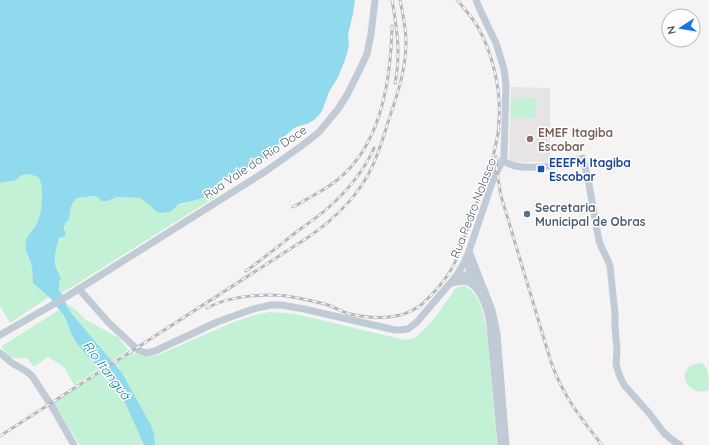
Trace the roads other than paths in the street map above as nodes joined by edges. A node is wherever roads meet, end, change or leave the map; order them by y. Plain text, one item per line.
1 (375, 0) edge
2 (476, 0) edge
3 (503, 161) junction
4 (467, 255) junction
5 (457, 275) junction
6 (471, 275) junction
7 (451, 283) junction
8 (474, 285) junction
9 (483, 287) junction
10 (79, 289) junction
11 (7, 331) junction
12 (0, 335) edge
13 (0, 340) edge
14 (0, 353) edge
15 (0, 360) edge
16 (12, 363) junction
17 (74, 445) edge
18 (501, 445) edge
19 (506, 445) edge
20 (680, 445) edge

1 - 10 street, Rua Vale do Rio Doce
2 - 3 street, Rua Pedro Nolasco
3 - 4 street, Rua Pedro Nolasco
3 - 20 street
4 - 5 street, Rua Pedro Nolasco
4 - 6 street
4 - 9 street
5 - 6 street
5 - 7 street, Rua Pedro Nolasco
6 - 8 street
6 - 9 street
7 - 8 street
7 - 10 street, Rua Pedro Nolasco
8 - 18 street
9 - 19 street
10 - 11 street, Rua Vale do Rio Doce
11 - 12 street, Rua Vale do Rio Doce
11 - 13 street
14 - 16 street
15 - 16 street
16 - 17 street

